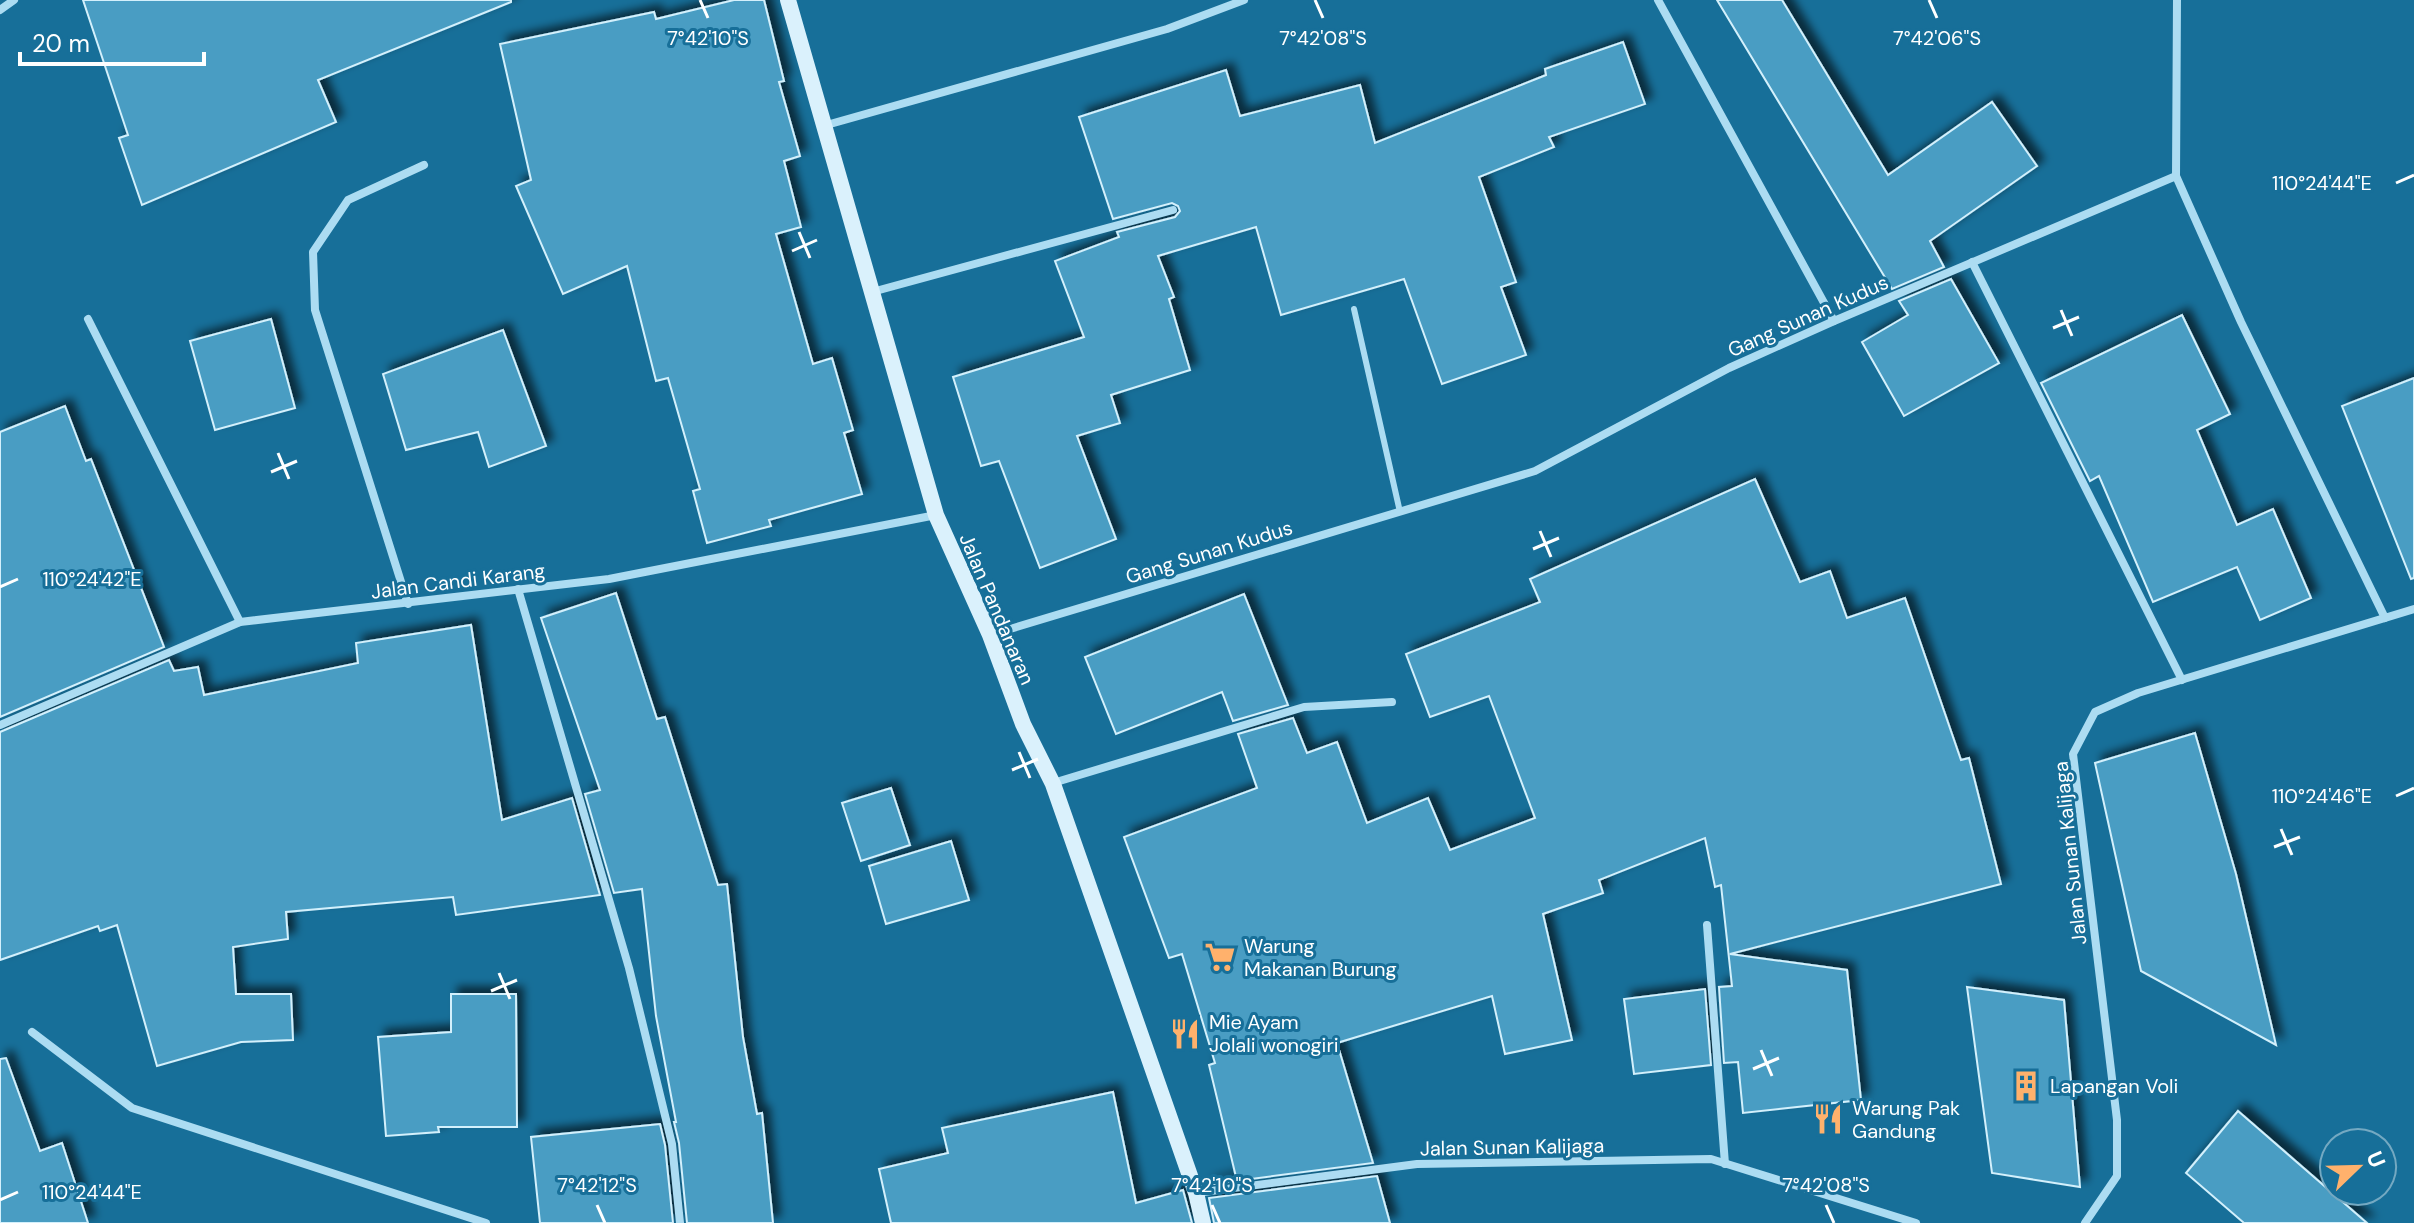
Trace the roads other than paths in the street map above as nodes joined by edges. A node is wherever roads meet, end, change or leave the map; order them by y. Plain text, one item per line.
1 (14, 0) edge
2 (788, 0) edge
3 (1244, 0) edge
4 (1658, 0) edge
5 (2177, 0) edge
6 (0, 10) edge
7 (822, 127) junction
8 (424, 165) dead end
9 (2176, 176) junction
10 (1173, 210) dead end
11 (1972, 262) junction
12 (872, 292) junction
13 (1354, 309) dead end
14 (88, 319) dead end
15 (1834, 321) junction
16 (1400, 512) junction
17 (936, 515) junction
18 (518, 589) junction
19 (408, 604) junction
20 (2414, 609) edge
21 (2385, 618) junction
22 (240, 622) junction
23 (990, 635) junction
24 (2182, 680) junction
25 (1392, 702) dead end
26 (0, 725) edge
27 (1053, 784) junction
28 (1707, 925) dead end
29 (32, 1032) dead end
30 (1725, 1164) junction
31 (1196, 1193) junction
32 (486, 1223) edge
33 (680, 1223) edge
34 (1203, 1223) edge
35 (1916, 1223) edge
36 (2085, 1223) edge

1 - 6 street
2 - 7 main road, Jalan Pandanaran
3 - 7 street
4 - 15 street
5 - 9 street
7 - 12 main road, Jalan Pandanaran
8 - 19 street
9 - 11 street, Gang Sunan Kudus
9 - 21 street
10 - 12 street
11 - 15 street, Gang Sunan Kudus
11 - 24 street
12 - 17 main road, Jalan Pandanaran
13 - 16 lane
14 - 22 street
15 - 16 street, Gang Sunan Kudus
16 - 23 street, Gang Sunan Kudus
17 - 18 street, Jalan Candi Karang
17 - 23 main road, Jalan Pandanaran
18 - 19 street, Jalan Candi Karang
18 - 33 street
19 - 22 street, Jalan Candi Karang
20 - 21 street, Jalan Sunan Kalijaga
21 - 24 street, Jalan Sunan Kalijaga
22 - 26 street, Jalan Candi Karang
23 - 27 main road, Jalan Pandanaran
24 - 36 street, Jalan Sunan Kalijaga
25 - 27 street
27 - 31 main road, Jalan Pandanaran
28 - 30 street
29 - 32 street
30 - 31 street, Jalan Sunan Kalijaga
30 - 35 street, Jalan Sunan Kalijaga
31 - 34 main road, Jalan Pandanaran

